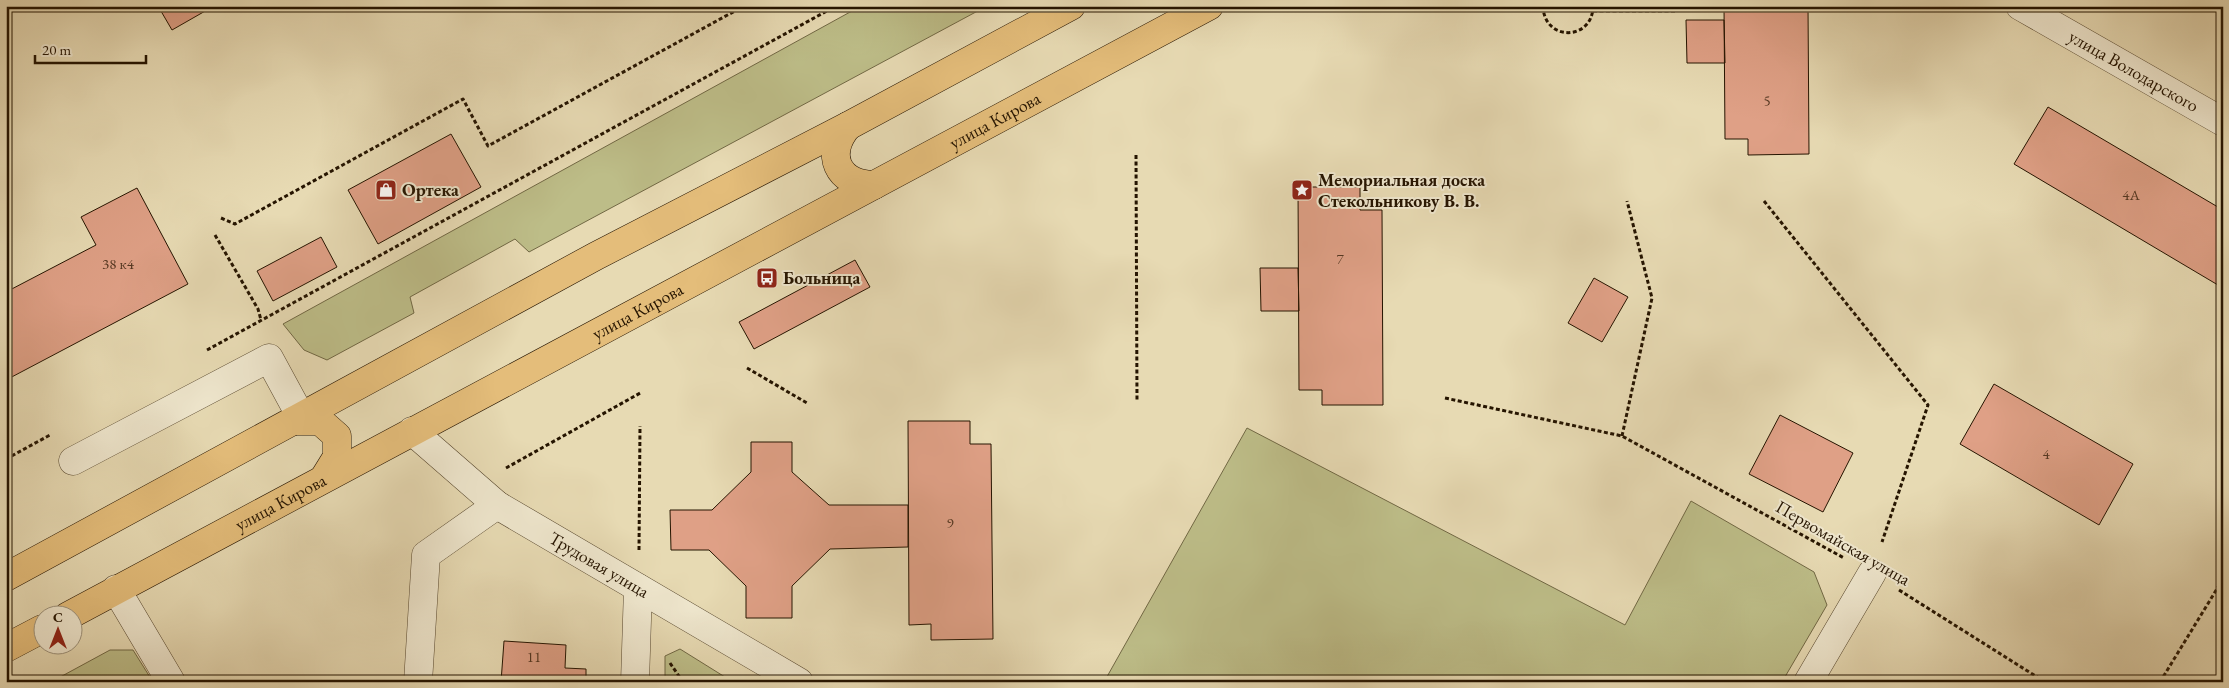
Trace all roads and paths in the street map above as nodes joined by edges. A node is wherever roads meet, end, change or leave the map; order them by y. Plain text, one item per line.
1 (744, 6) edge
2 (836, 6) edge
3 (1071, 6) edge
4 (1209, 6) edge
5 (2020, 6) edge
6 (1543, 8) edge
7 (1593, 8) edge
8 (1401, 9) dead end
9 (1676, 11) dead end
10 (2223, 122) edge
11 (848, 126) junction
12 (1136, 155) dead end
13 (874, 185) junction
14 (1764, 201) dead end
15 (1627, 202) dead end
16 (221, 218) dead end
17 (215, 235) dead end
18 (262, 320) junction
19 (202, 353) dead end
20 (747, 368) dead end
21 (642, 392) dead end
22 (1445, 398) dead end
23 (1137, 402) dead end
24 (807, 403) dead end
25 (297, 419) junction
26 (640, 426) dead end
27 (57, 431) dead end
28 (412, 431) junction
29 (1622, 436) junction
30 (6, 458) edge
31 (73, 460) dead end
32 (324, 478) junction
33 (474, 485) junction
34 (497, 505) junction
35 (1872, 573) junction
36 (6, 577) edge
37 (2223, 578) edge
38 (638, 588) junction
39 (116, 589) junction
40 (82, 608) edge
41 (32, 634) edge
42 (6, 648) edge
43 (171, 682) edge
44 (418, 682) edge
45 (635, 682) edge
46 (799, 682) edge
47 (1808, 682) edge
48 (2045, 682) edge
49 (2160, 682) edge

1 - 16 path
2 - 18 path
3 - 11 main road
4 - 13 main road, улица Кирова
5 - 10 street, улица Володарского
6 - 7 path
6 - 8 path
7 - 9 path
11 - 13 main road
11 - 25 main road
12 - 23 path
13 - 28 main road, улица Кирова
14 - 35 path
15 - 29 path
17 - 18 path
18 - 19 path
20 - 24 path
21 - 33 path
22 - 29 path, Первомайская улица
25 - 31 street
25 - 32 main road
25 - 36 main road
26 - 38 path
27 - 30 path
28 - 32 main road, улица Кирова
28 - 33 street, Трудовая улица
29 - 35 path, Первомайская улица
32 - 39 main road, улица Кирова
33 - 34 street, Трудовая улица
34 - 38 street, Трудовая улица
34 - 44 street
35 - 47 street
35 - 48 path, Первомайская улица
37 - 49 path
38 - 45 street
38 - 46 street, Трудовая улица
39 - 40 main road, улица Кирова
39 - 43 street
41 - 42 main road

